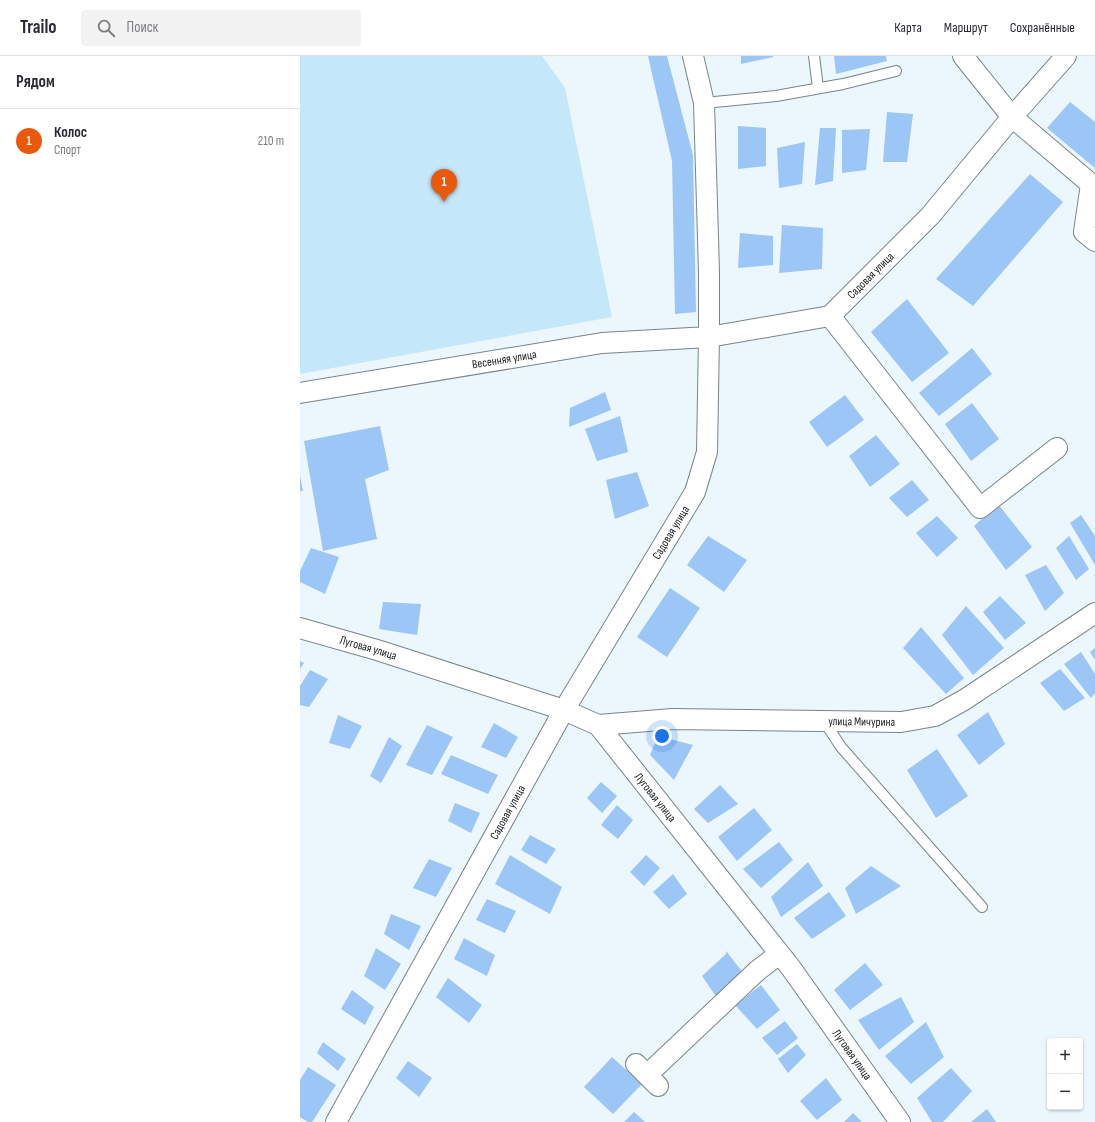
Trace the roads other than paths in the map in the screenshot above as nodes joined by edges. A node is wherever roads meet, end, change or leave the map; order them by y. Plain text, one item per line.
1 (693, 56) edge
2 (814, 56) edge
3 (963, 56) edge
4 (1066, 56) edge
5 (896, 71) dead end
6 (818, 88) junction
7 (704, 103) junction
8 (1012, 117) junction
9 (1095, 241) edge
10 (830, 316) junction
11 (709, 337) junction
12 (300, 393) edge
13 (1057, 448) dead end
14 (1095, 613) edge
15 (300, 628) edge
16 (564, 710) junction
17 (824, 721) junction
18 (598, 725) junction
19 (982, 907) dead end
20 (779, 954) junction
21 (647, 1075) dead end
22 (336, 1122) edge
23 (900, 1122) edge

1 - 7 street, Садовая улица
2 - 6 lane
3 - 8 street
4 - 8 street, Садовая улица
5 - 6 lane
6 - 7 lane
7 - 11 street, Садовая улица
8 - 9 street
8 - 10 street, Садовая улица
10 - 11 street
10 - 13 street
11 - 12 street, Весенняя улица
11 - 16 street, Садовая улица
14 - 17 street, улица Мичурина
15 - 16 street, Луговая улица
16 - 18 street, Луговая улица
16 - 22 street, Садовая улица
17 - 18 street, улица Мичурина
17 - 19 lane
18 - 20 street, Луговая улица
20 - 21 street
20 - 23 street, Луговая улица

